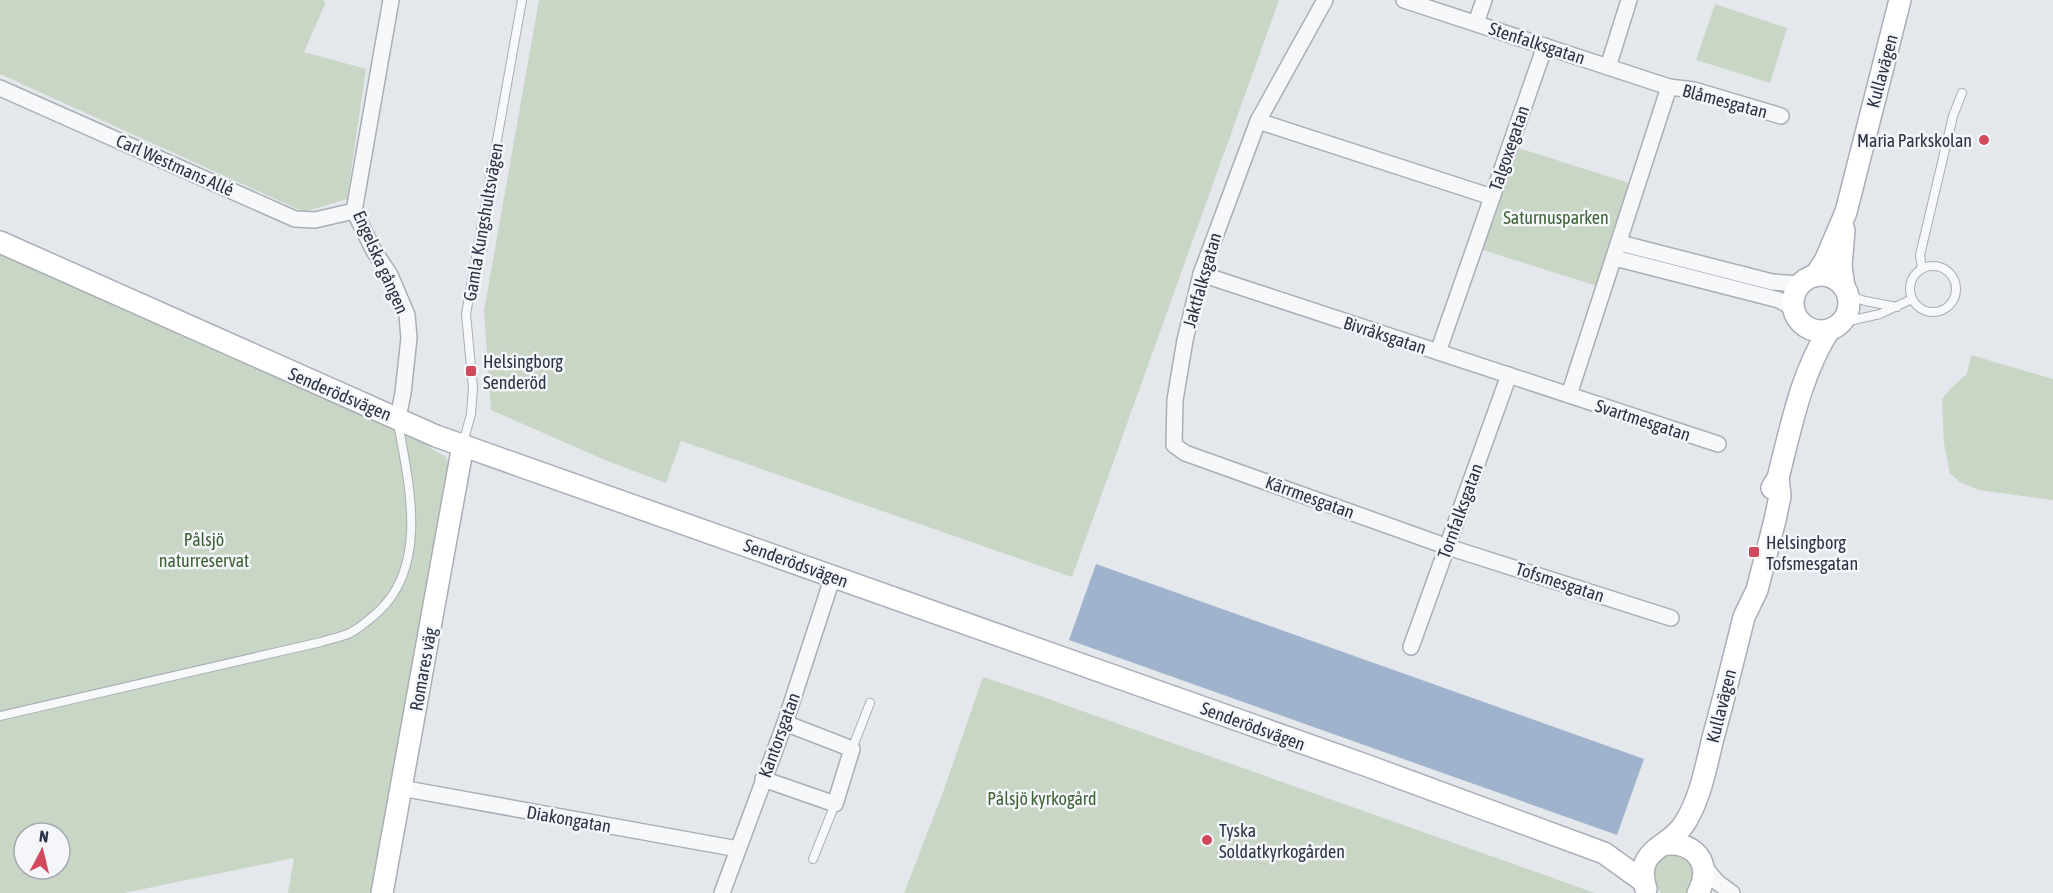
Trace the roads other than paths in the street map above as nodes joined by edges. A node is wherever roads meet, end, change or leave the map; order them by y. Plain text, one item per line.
1 (391, 0) edge
2 (522, 0) edge
3 (1324, 0) edge
4 (1404, 0) edge
5 (1484, 0) edge
6 (1629, 0) edge
7 (1900, 0) edge
8 (1476, 24) junction
9 (1545, 46) junction
10 (1608, 67) junction
11 (1669, 87) junction
12 (0, 88) edge
13 (1962, 93) dead end
14 (1781, 116) dead end
15 (1257, 121) junction
16 (1492, 197) junction
17 (354, 211) junction
18 (1846, 212) junction
19 (0, 242) edge
20 (1620, 243) junction
21 (1615, 258) junction
22 (1922, 268) junction
23 (1201, 274) junction
24 (1808, 280) junction
25 (1846, 291) junction
26 (1912, 299) junction
27 (1899, 307) junction
28 (1797, 315) junction
29 (1835, 326) junction
30 (1438, 352) junction
31 (1509, 375) junction
32 (1569, 395) junction
33 (1798, 397) junction
34 (398, 418) junction
35 (1718, 444) dead end
36 (463, 445) junction
37 (1174, 446) joint
38 (1448, 547) junction
39 (833, 576) junction
40 (1671, 618) dead end
41 (1411, 647) dead end
42 (870, 703) dead end
43 (0, 716) edge
44 (785, 723) junction
45 (852, 749) junction
46 (763, 779) junction
47 (401, 789) junction
48 (1698, 795) junction
49 (835, 804) junction
50 (1657, 848) junction
51 (738, 849) junction
52 (1604, 853) junction
53 (813, 859) dead end
54 (1700, 859) junction
55 (1646, 889) edge
56 (382, 893) edge
57 (722, 893) edge
58 (1698, 893) edge
59 (1732, 893) edge

1 - 17 street, Engelska gången
2 - 36 lane, Gamla Kungshultsvägen
3 - 15 street, Jaktfalksgatan
4 - 8 street, Stenfalksgatan
5 - 8 street
6 - 10 street
7 - 18 street, Kullavägen
8 - 9 street, Stenfalksgatan
9 - 10 street, Stenfalksgatan
9 - 16 street, Talgoxegatan
10 - 11 street, Stenfalksgatan
11 - 14 street, Blåmesgatan
11 - 20 street
12 - 17 street, Carl Westmans Allé
13 - 22 lane
15 - 16 street
15 - 23 street, Jaktfalksgatan
16 - 30 street, Talgoxegatan
17 - 34 street, Engelska gången
18 - 24 street, Kullavägen
18 - 25 street, Kullavägen
19 - 34 street, Senderödsvägen
20 - 21 street
20 - 24 street
21 - 28 street
21 - 32 street
22 - 26 lane
22 - 26 lane
23 - 30 street, Bivråksgatan
23 - 37 street, Jaktfalksgatan
24 - 25 street
24 - 28 street, Kullavägen
25 - 27 lane
25 - 29 street, Kullavägen
26 - 27 lane
27 - 29 lane
28 - 29 street
28 - 33 street, Kullavägen
29 - 33 street, Kullavägen
30 - 31 street, Bivråksgatan
31 - 32 street, Bivråksgatan
31 - 38 street, Tornfalksgatan
32 - 35 street, Svartmesgatan
33 - 48 street, Kullavägen
34 - 36 street, Senderödsvägen
34 - 43 lane
36 - 39 street, Senderödsvägen
36 - 47 street, Romares väg
37 - 38 street, Kärrmesgatan
38 - 40 street, Tofsmesgatan
38 - 41 street, Tornfalksgatan
39 - 44 street, Kantorsgatan
39 - 52 street, Senderödsvägen
42 - 45 lane
44 - 45 street
44 - 46 street, Kantorsgatan
45 - 49 street
46 - 49 street
46 - 51 street, Kantorsgatan
47 - 51 street, Diakongatan
47 - 56 street, Romares väg
48 - 50 street, Kullavägen
48 - 54 street, Kullavägen
49 - 53 lane
50 - 52 street, Senderödsvägen
50 - 54 street
50 - 55 street, Kullavägen
51 - 57 street, Kantorsgatan
52 - 55 street, Senderödsvägen
54 - 58 street, Kullavägen
54 - 59 street

